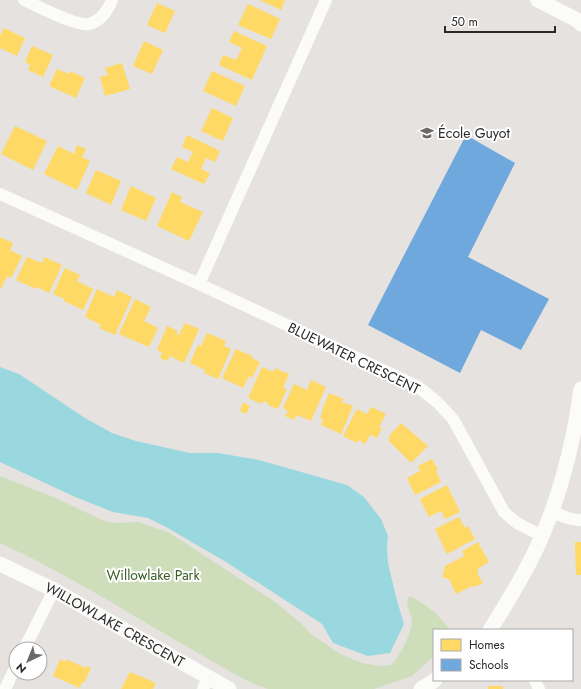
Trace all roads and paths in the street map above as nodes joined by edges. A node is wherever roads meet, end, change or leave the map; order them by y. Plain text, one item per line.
1 (24, 0) edge
2 (112, 0) edge
3 (326, 0) edge
4 (538, 0) edge
5 (581, 24) edge
6 (0, 194) edge
7 (198, 284) junction
8 (581, 389) edge
9 (551, 512) junction
10 (581, 520) edge
11 (542, 536) junction
12 (0, 564) edge
13 (54, 590) junction
14 (491, 629) edge
15 (28, 641) edge
16 (433, 681) edge
17 (206, 684) edge
18 (229, 689) edge
19 (421, 689) edge

1 - 2 street
3 - 7 street
4 - 5 street
6 - 7 street, BLUEWATER CRESCENT
7 - 11 street, BLUEWATER CRESCENT
8 - 9 street
9 - 10 street
9 - 11 street
11 - 14 street
12 - 13 street, WILLOWLAKE CRESCENT
13 - 15 street
13 - 17 street, WILLOWLAKE CRESCENT
16 - 19 street
17 - 18 street, WILLOWLAKE CRESCENT

